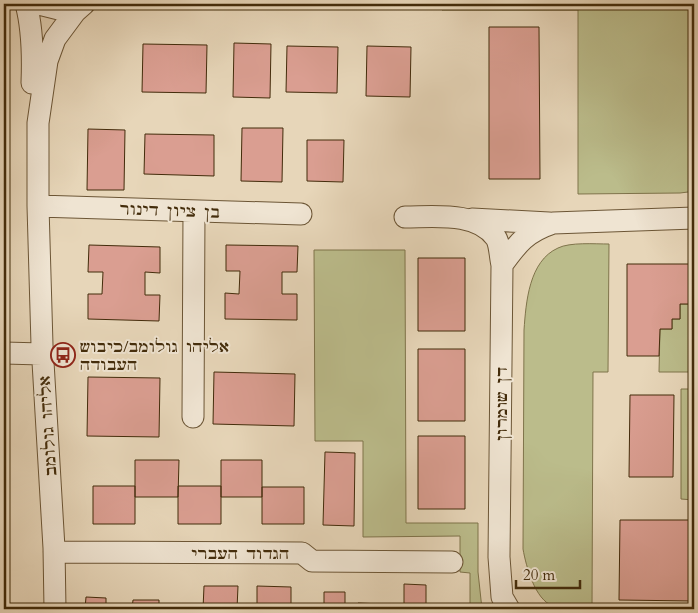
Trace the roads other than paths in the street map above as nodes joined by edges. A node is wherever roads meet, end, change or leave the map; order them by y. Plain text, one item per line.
1 (26, 4) edge
2 (38, 4) edge
3 (80, 4) edge
4 (84, 4) edge
5 (38, 123) junction
6 (38, 206) junction
7 (194, 211) junction
8 (301, 214) dead end
9 (405, 217) dead end
10 (694, 218) edge
11 (467, 219) junction
12 (553, 223) junction
13 (502, 265) junction
14 (4, 353) edge
15 (42, 354) junction
16 (193, 417) dead end
17 (54, 552) junction
18 (452, 562) dead end
19 (55, 609) edge
20 (509, 609) edge

1 - 5 street, אליהו גולומב
2 - 3 street
4 - 5 street, אליהו גולומב
5 - 6 street, אליהו גולומב
6 - 7 street, בן ציון דינור
6 - 15 street, אליהו גולומב
7 - 8 street, בן ציון דינור
7 - 16 street
9 - 11 street
10 - 12 street
11 - 12 street
11 - 13 street, דן שומרון
12 - 13 street
13 - 20 street, דן שומרון
14 - 15 street
15 - 17 street, אליהו גולומב
17 - 18 street, הגדוד העברי
17 - 19 street, אליהו גולומב

